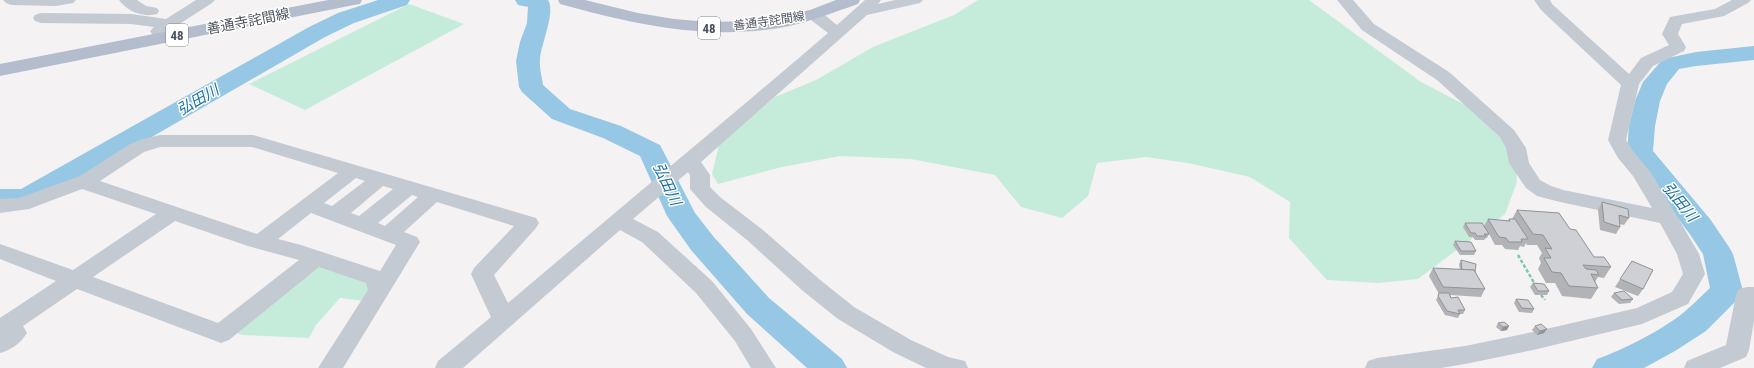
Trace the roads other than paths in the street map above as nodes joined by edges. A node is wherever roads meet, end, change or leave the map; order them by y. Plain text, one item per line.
1 (11, 0) edge
2 (68, 0) edge
3 (127, 0) edge
4 (207, 0) edge
5 (354, 0) edge
6 (566, 0) edge
7 (915, 0) edge
8 (1345, 0) edge
9 (1542, 0) edge
10 (1743, 0) edge
11 (862, 4) edge
12 (151, 11) dead end
13 (813, 14) junction
14 (41, 18) dead end
15 (168, 24) junction
16 (836, 33) junction
17 (139, 43) junction
18 (0, 70) edge
19 (1630, 84) junction
20 (687, 164) junction
21 (354, 170) junction
22 (381, 178) junction
23 (82, 182) junction
24 (409, 187) junction
25 (434, 194) junction
26 (308, 205) junction
27 (0, 206) edge
28 (172, 213) junction
29 (335, 215) junction
30 (1668, 218) junction
31 (619, 221) junction
32 (362, 225) junction
33 (388, 235) junction
34 (260, 242) junction
35 (0, 251) edge
36 (316, 258) junction
37 (75, 279) junction
38 (379, 290) junction
39 (1754, 295) edge
40 (504, 319) junction
41 (1, 333) edge
42 (1471, 362) edge
43 (330, 368) edge
44 (447, 368) edge
45 (764, 368) edge
46 (956, 368) edge
47 (1377, 368) edge
48 (1696, 368) edge

1 - 2 street
3 - 12 street
4 - 15 street
5 - 17 main road, 善通寺詫間線 / 48
6 - 13 main road, 善通寺詫間線 / 48
7 - 11 street
8 - 30 street
9 - 19 street
10 - 19 street
11 - 13 main road, 善通寺詫間線 / 48
11 - 16 street
13 - 16 street
14 - 15 street
15 - 17 street
16 - 20 street
17 - 18 main road, 善通寺詫間線 / 48
19 - 30 street
20 - 31 street
20 - 46 street
21 - 22 street
21 - 23 street
21 - 26 street
22 - 24 street
22 - 29 street
23 - 27 street
23 - 28 street
24 - 25 street
24 - 32 street
25 - 33 street
25 - 40 street
26 - 29 street
26 - 34 street
28 - 34 street
28 - 37 street
29 - 32 street
30 - 42 street
31 - 40 street
31 - 45 street
32 - 33 street
33 - 38 street
34 - 36 street
35 - 37 street
36 - 37 street
36 - 38 street
37 - 41 street
38 - 43 street
39 - 48 street
40 - 44 street
42 - 47 street

